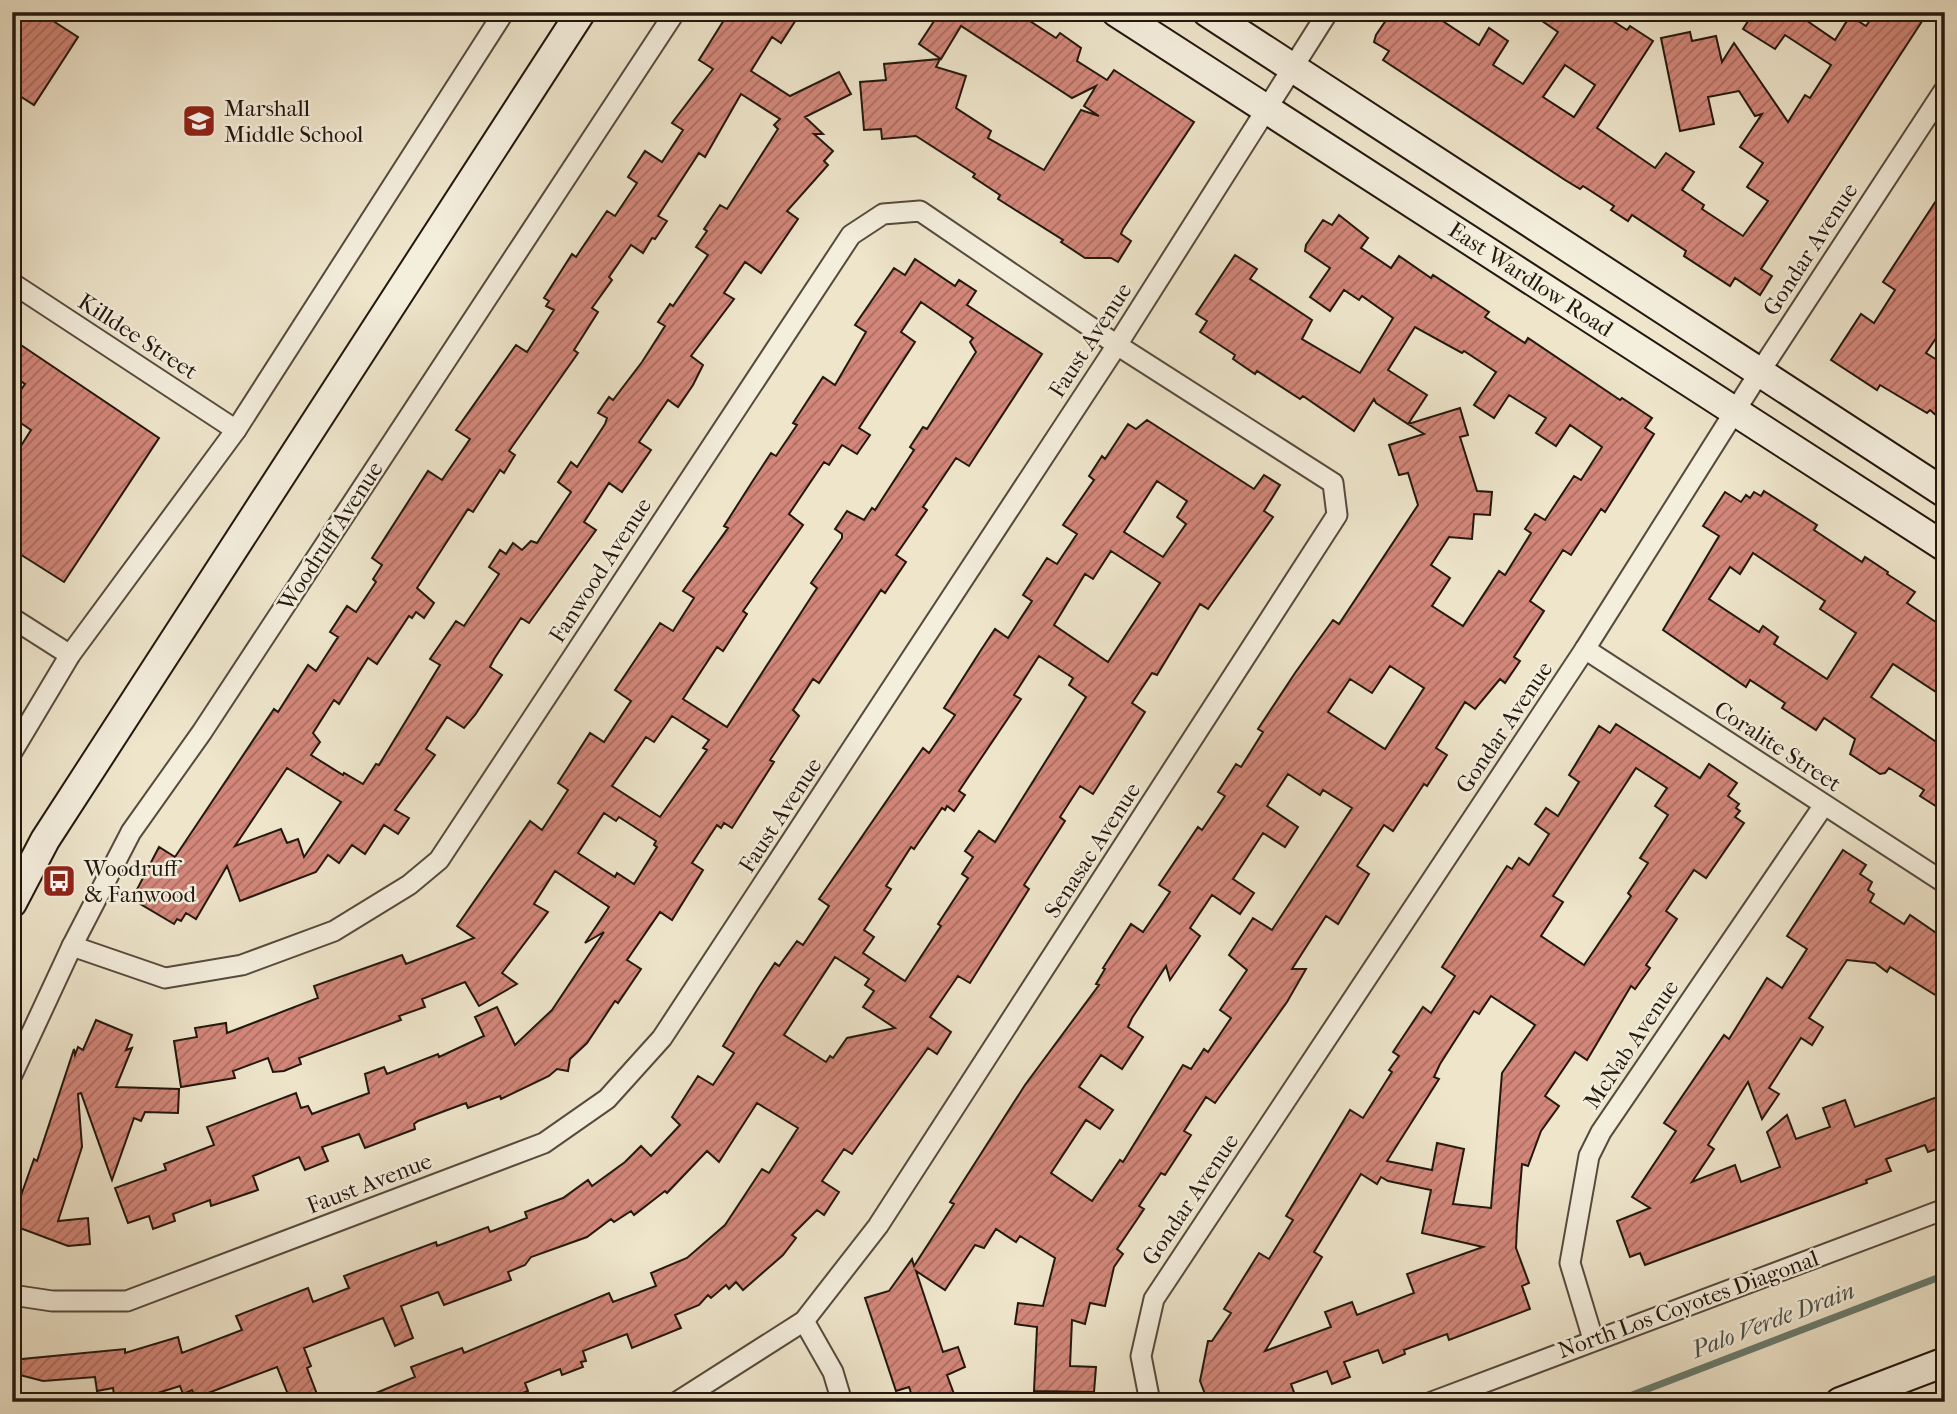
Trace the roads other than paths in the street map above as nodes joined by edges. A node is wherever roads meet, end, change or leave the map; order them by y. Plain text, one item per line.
1 (504, 12) edge
2 (581, 12) edge
3 (675, 12) edge
4 (1116, 12) edge
5 (1207, 12) edge
6 (1328, 12) edge
7 (1291, 66) junction
8 (1945, 89) edge
9 (1265, 108) junction
10 (12, 283) edge
11 (1117, 345) junction
12 (1759, 373) junction
13 (1735, 410) junction
14 (236, 430) junction
15 (1945, 493) edge
16 (1945, 547) edge
17 (12, 618) edge
18 (1585, 649) junction
19 (70, 655) junction
20 (12, 752) edge
21 (1824, 806) junction
22 (1945, 883) edge
23 (12, 903) edge
24 (72, 946) junction
25 (12, 1075) edge
26 (1945, 1209) edge
27 (12, 1295) edge
28 (804, 1321) junction
29 (1593, 1339) junction
30 (1945, 1362) edge
31 (677, 1402) edge
32 (842, 1402) edge
33 (1150, 1402) edge
34 (1432, 1402) edge
35 (1840, 1402) edge

1 - 14 street
2 - 23 main road
3 - 24 street, Woodruff Avenue
4 - 9 main road, East Wardlow Road
5 - 7 main road, East Wardlow Road
6 - 7 street, Faust Avenue
7 - 9 street, Faust Avenue
7 - 12 main road, East Wardlow Road
8 - 12 street, Gondar Avenue
9 - 11 street, Faust Avenue
9 - 13 main road, East Wardlow Road
10 - 14 street, Killdee Street
11 - 24 street, Fanwood Avenue
11 - 27 street, Faust Avenue
11 - 28 street, Senasac Avenue
12 - 13 street, Gondar Avenue
12 - 15 main road, East Wardlow Road
13 - 16 main road, East Wardlow Road
13 - 18 street, Gondar Avenue
14 - 19 street
17 - 19 street
18 - 21 street, Coralite Street
18 - 33 street, Gondar Avenue
19 - 20 street
21 - 22 street, Coralite Street
21 - 29 street, McNab Avenue
24 - 25 street, Woodruff Avenue
26 - 29 street, North Los Coyotes Diagonal
28 - 31 street, Senasac Avenue
28 - 32 street
29 - 34 street, North Los Coyotes Diagonal
30 - 35 main road

